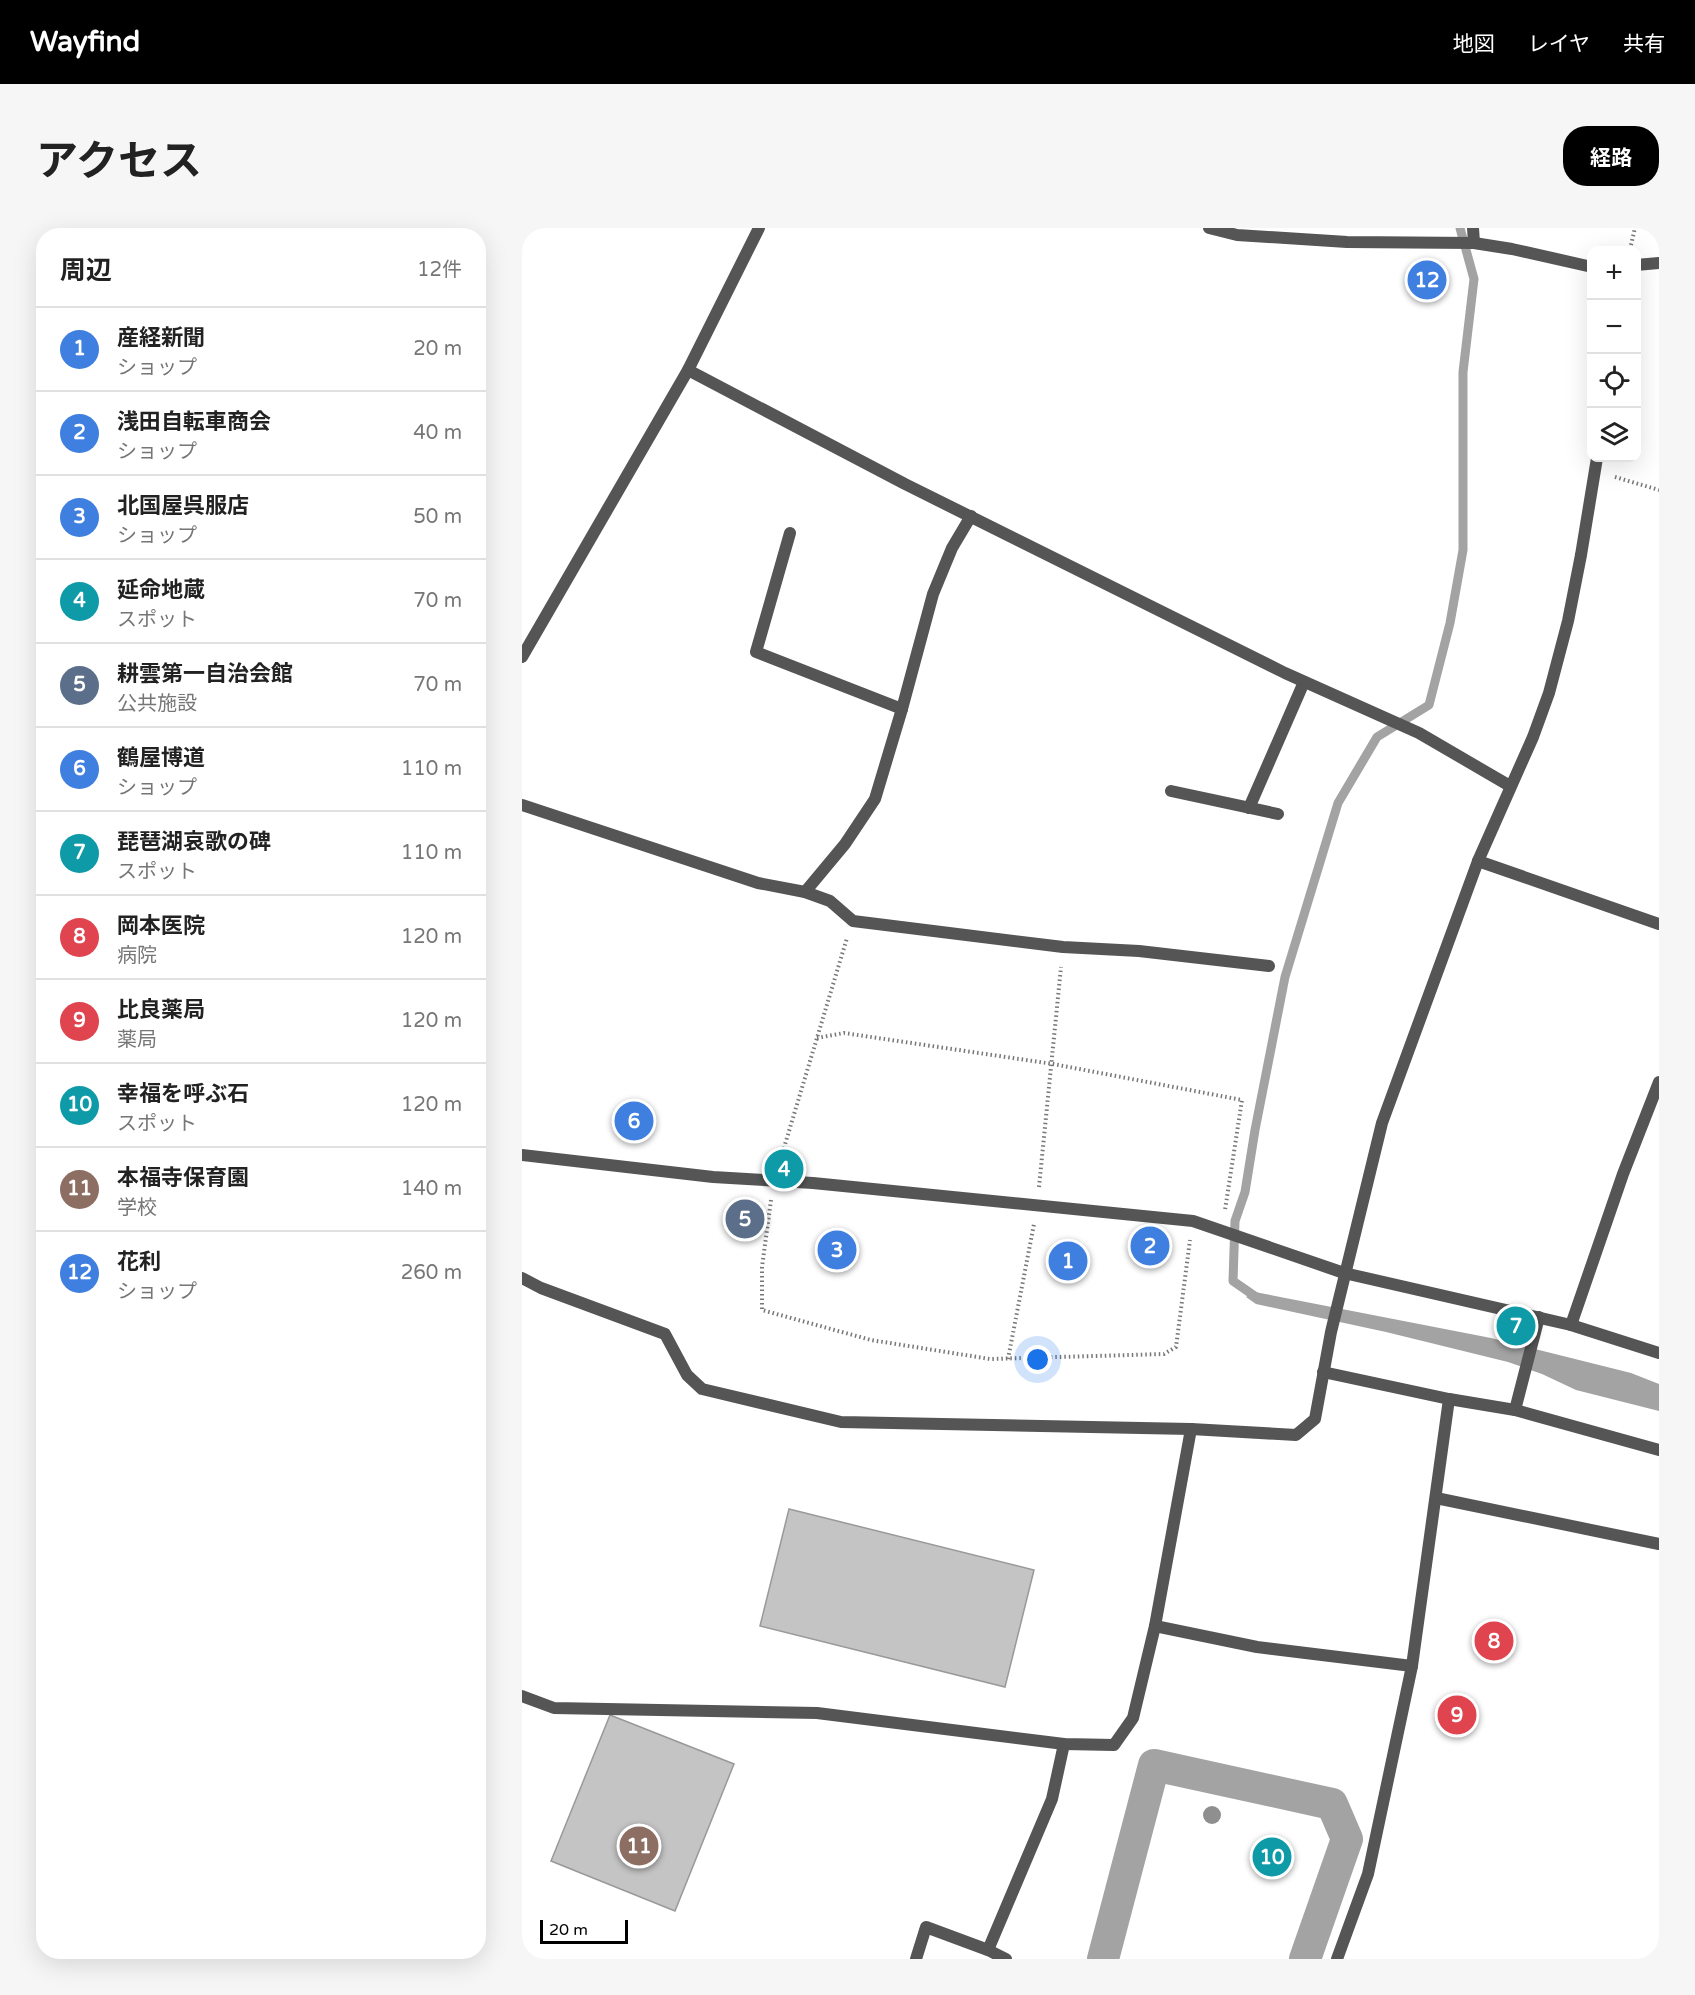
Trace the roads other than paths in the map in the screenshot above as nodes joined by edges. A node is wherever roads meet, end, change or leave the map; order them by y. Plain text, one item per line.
1 (759, 228) edge
2 (1212, 228) edge
3 (1473, 228) edge
4 (1474, 243) junction
5 (1659, 263) edge
6 (1641, 265) edge
7 (1587, 266) edge
8 (687, 370) junction
9 (1596, 462) edge
10 (971, 516) junction
11 (790, 533) dead end
12 (522, 655) edge
13 (1304, 682) junction
14 (902, 709) junction
15 (1510, 786) junction
16 (1172, 791) dead end
17 (522, 805) edge
18 (1249, 808) junction
19 (1278, 814) dead end
20 (1478, 861) junction
21 (805, 892) junction
22 (1659, 924) edge
23 (1269, 966) dead end
24 (1659, 1082) edge
25 (522, 1155) edge
26 (1344, 1274) junction
27 (522, 1278) edge
28 (1539, 1317) junction
29 (1571, 1325) junction
30 (1659, 1353) edge
31 (1323, 1372) junction
32 (1449, 1399) junction
33 (1515, 1410) junction
34 (1191, 1429) junction
35 (1659, 1450) edge
36 (1436, 1498) junction
37 (1659, 1544) edge
38 (1155, 1626) junction
39 (1412, 1666) junction
40 (522, 1696) edge
41 (1064, 1744) junction
42 (988, 1950) junction
43 (522, 1956) edge
44 (527, 1959) edge
45 (916, 1959) edge
46 (1006, 1959) edge
47 (1337, 1959) edge

1 - 8 street
2 - 4 street
3 - 4 street
4 - 7 street
5 - 6 street
8 - 10 street
8 - 12 street
9 - 15 street
10 - 13 street
10 - 14 street
11 - 14 street
13 - 15 street
13 - 18 street
14 - 21 street
15 - 20 street
16 - 18 street
17 - 21 street
18 - 19 street
20 - 22 street
20 - 26 street
21 - 23 street
24 - 29 street
25 - 26 street
26 - 28 street
26 - 31 street
27 - 34 street
28 - 29 street
28 - 33 street
29 - 30 street
31 - 32 street
31 - 34 street
32 - 33 street
32 - 36 street
33 - 35 street
34 - 38 street
36 - 37 street
36 - 39 street
38 - 39 street
38 - 41 street
39 - 47 street
40 - 41 street
41 - 42 street
42 - 45 street
42 - 46 street
43 - 44 street

